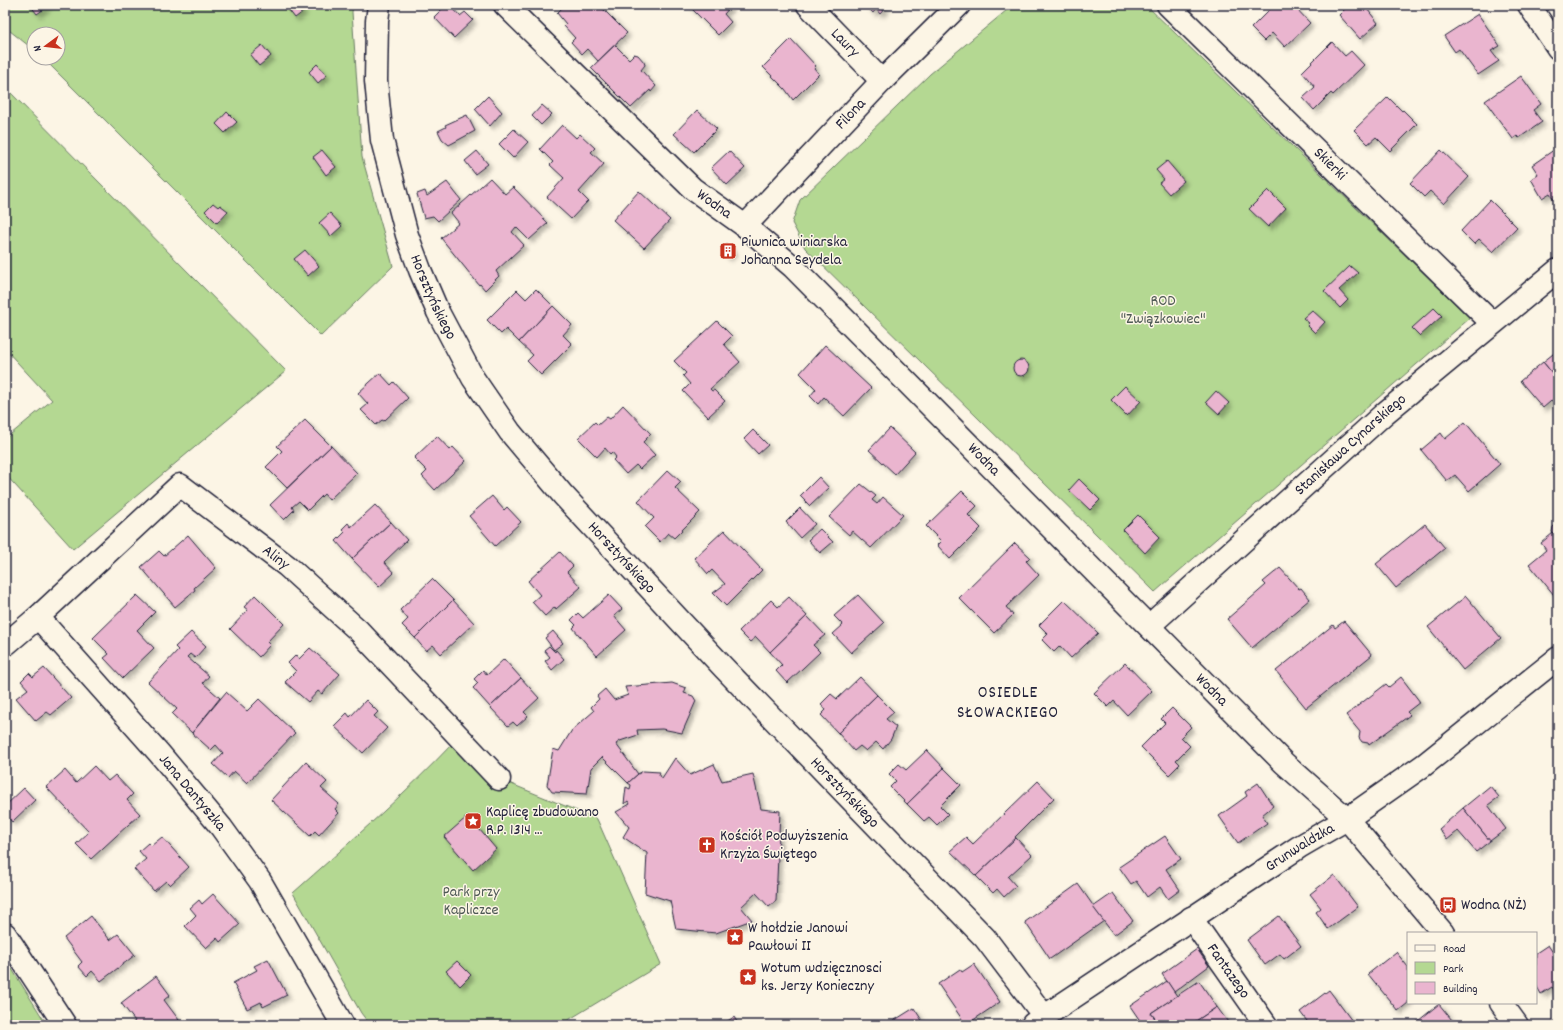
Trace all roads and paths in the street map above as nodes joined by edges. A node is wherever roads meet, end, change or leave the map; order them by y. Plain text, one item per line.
1 (379, 5) edge
2 (505, 5) edge
3 (808, 5) edge
4 (959, 5) edge
5 (1168, 5) edge
6 (1529, 5) edge
7 (1558, 48) edge
8 (882, 81) junction
9 (745, 226) junction
10 (1558, 270) edge
11 (1492, 323) junction
12 (38, 617) junction
13 (1149, 626) junction
14 (5, 645) edge
15 (1558, 658) edge
16 (499, 779) dead end
17 (1347, 819) junction
18 (1191, 918) junction
19 (1442, 932) edge
20 (5, 934) edge
21 (1502, 1004) edge
22 (1038, 1021) edge
23 (65, 1025) edge
24 (343, 1025) edge
25 (1266, 1025) edge
26 (1517, 1025) edge

1 - 22 street, Horsztyńskiego
2 - 9 street, Wodna
3 - 8 street, Laury
4 - 8 street, Filona
5 - 11 street, Skierki
6 - 7 street
8 - 9 street, Filona
9 - 13 street, Wodna
10 - 11 street, Stanisława Cynarskiego
11 - 13 street, Stanisława Cynarskiego
12 - 14 street
12 - 16 street, Aliny
12 - 24 street, Jana Dantyszka
13 - 17 street, Wodna
15 - 17 street, Grunwaldzka
17 - 18 street, Grunwaldzka
17 - 19 street, Wodna
18 - 22 street, Grunwaldzka
18 - 25 street, Fantazego
20 - 23 street
21 - 26 street

